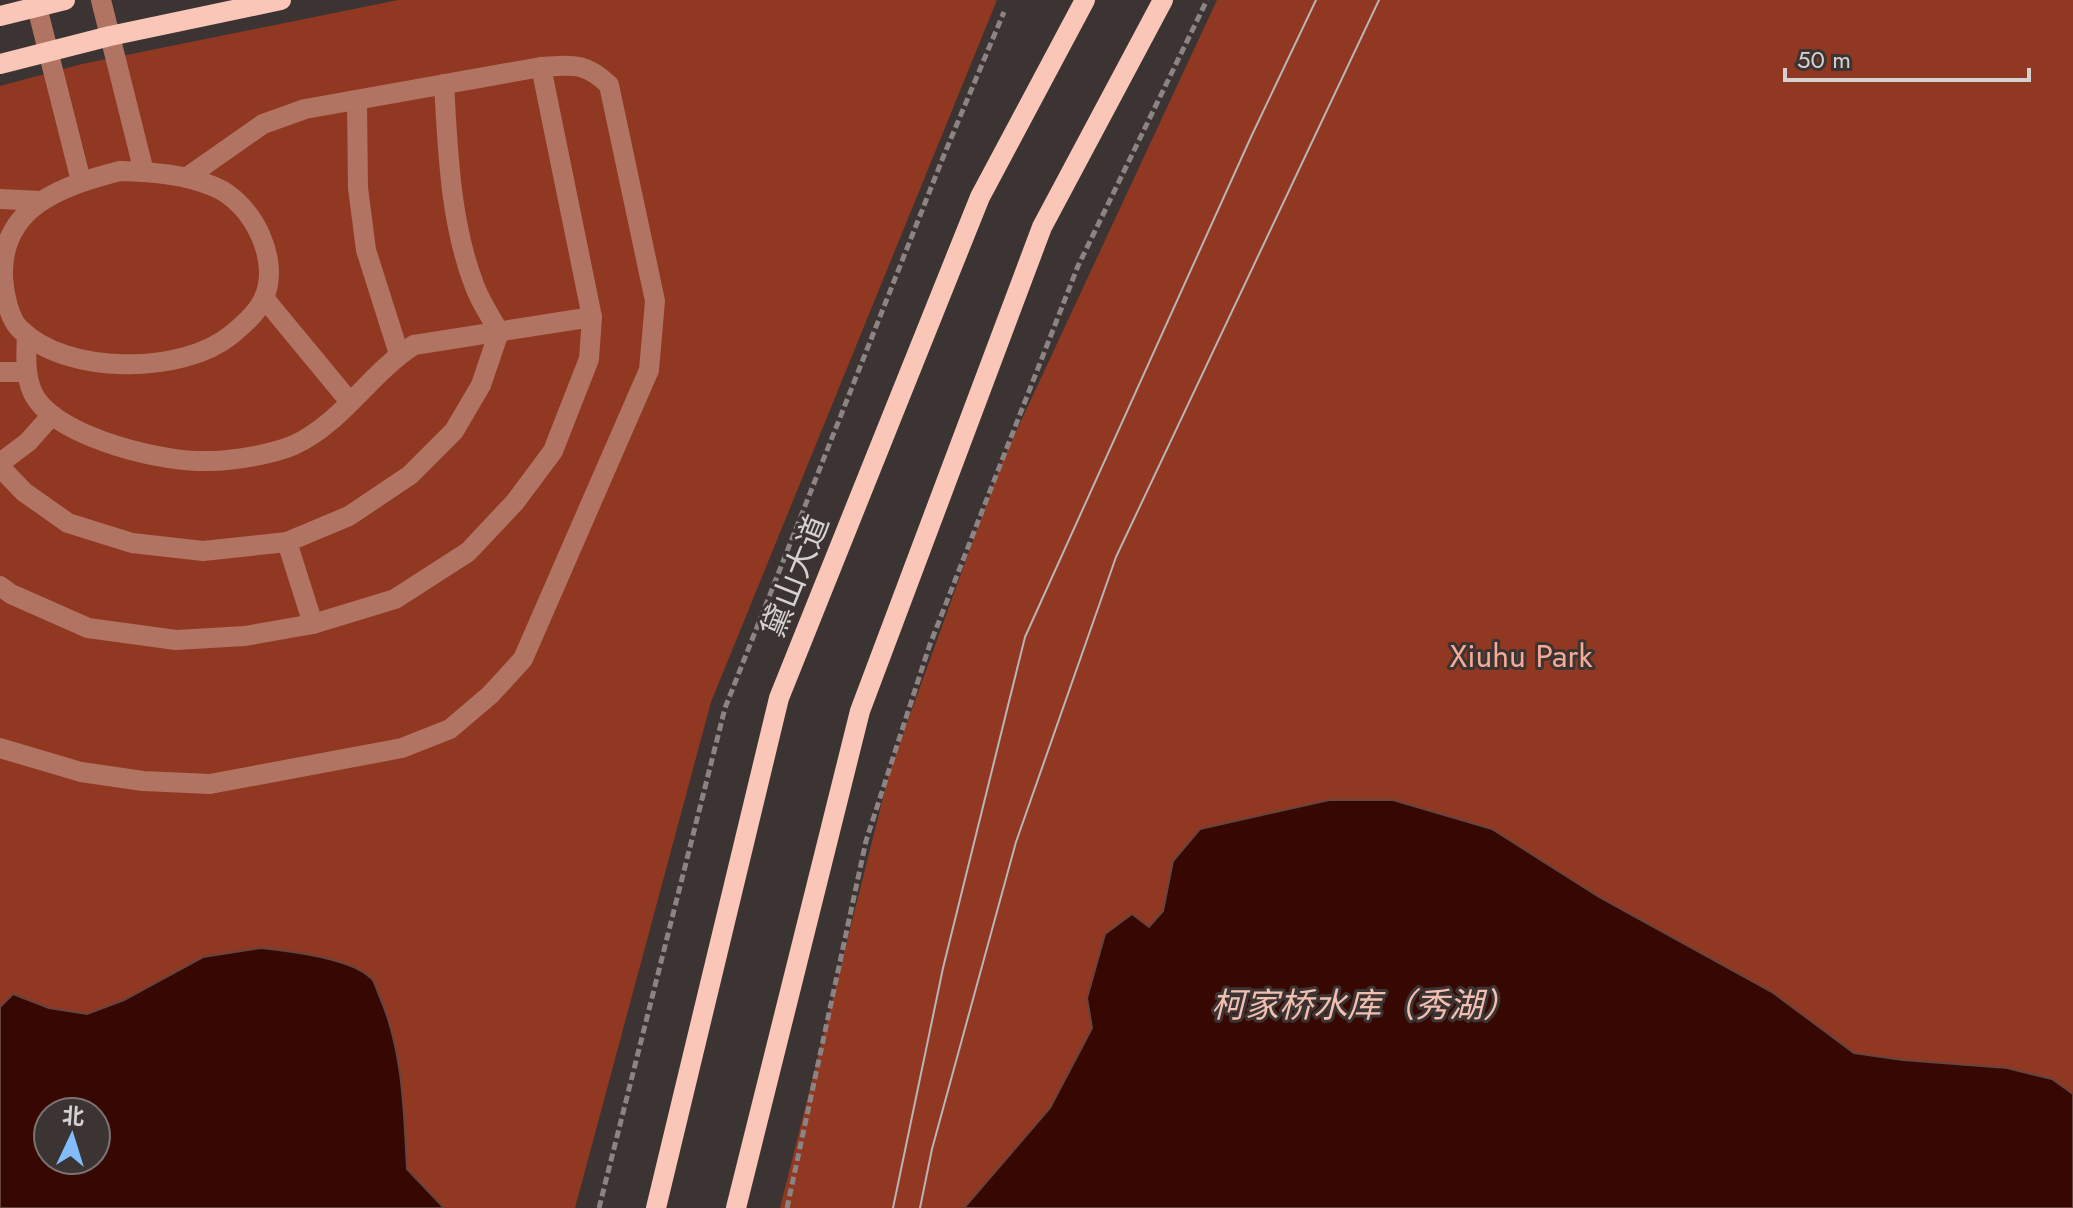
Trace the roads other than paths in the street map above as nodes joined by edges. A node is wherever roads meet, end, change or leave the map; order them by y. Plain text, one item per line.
1 (65, 0) edge
2 (101, 0) edge
3 (281, 0) edge
4 (1085, 0) edge
5 (1163, 0) edge
6 (37, 7) junction
7 (0, 16) edge
8 (110, 36) junction
9 (48, 51) junction
10 (0, 64) edge
11 (541, 67) junction
12 (444, 84) junction
13 (357, 100) junction
14 (144, 172) junction
15 (186, 178) junction
16 (81, 181) junction
17 (0, 199) edge
18 (41, 201) junction
19 (1, 275) edge
20 (264, 298) junction
21 (592, 317) junction
22 (499, 332) junction
23 (27, 335) junction
24 (399, 354) junction
25 (0, 372) edge
26 (26, 372) junction
27 (350, 402) junction
28 (52, 415) junction
29 (0, 465) edge
30 (287, 542) junction
31 (0, 586) edge
32 (313, 624) junction
33 (0, 748) edge
34 (656, 1208) edge
35 (736, 1208) edge

1 - 6 main road
2 - 8 lane
3 - 8 main road
4 - 34 main road, 黛山大道
5 - 35 main road
6 - 7 main road
6 - 9 lane
8 - 9 main road
8 - 14 lane
9 - 10 main road
9 - 16 lane
11 - 12 lane
11 - 21 lane
11 - 33 lane
12 - 13 lane
12 - 22 lane
13 - 15 lane
13 - 24 lane
14 - 15 lane
14 - 16 lane
15 - 20 lane
16 - 18 lane
17 - 18 lane
18 - 19 lane
19 - 23 lane
20 - 23 lane
20 - 27 lane
21 - 22 lane
21 - 32 lane
22 - 24 lane
22 - 30 lane
23 - 26 lane
24 - 27 lane
25 - 26 lane
26 - 28 lane
27 - 28 lane
28 - 29 lane
29 - 30 lane
30 - 32 lane
31 - 32 lane

